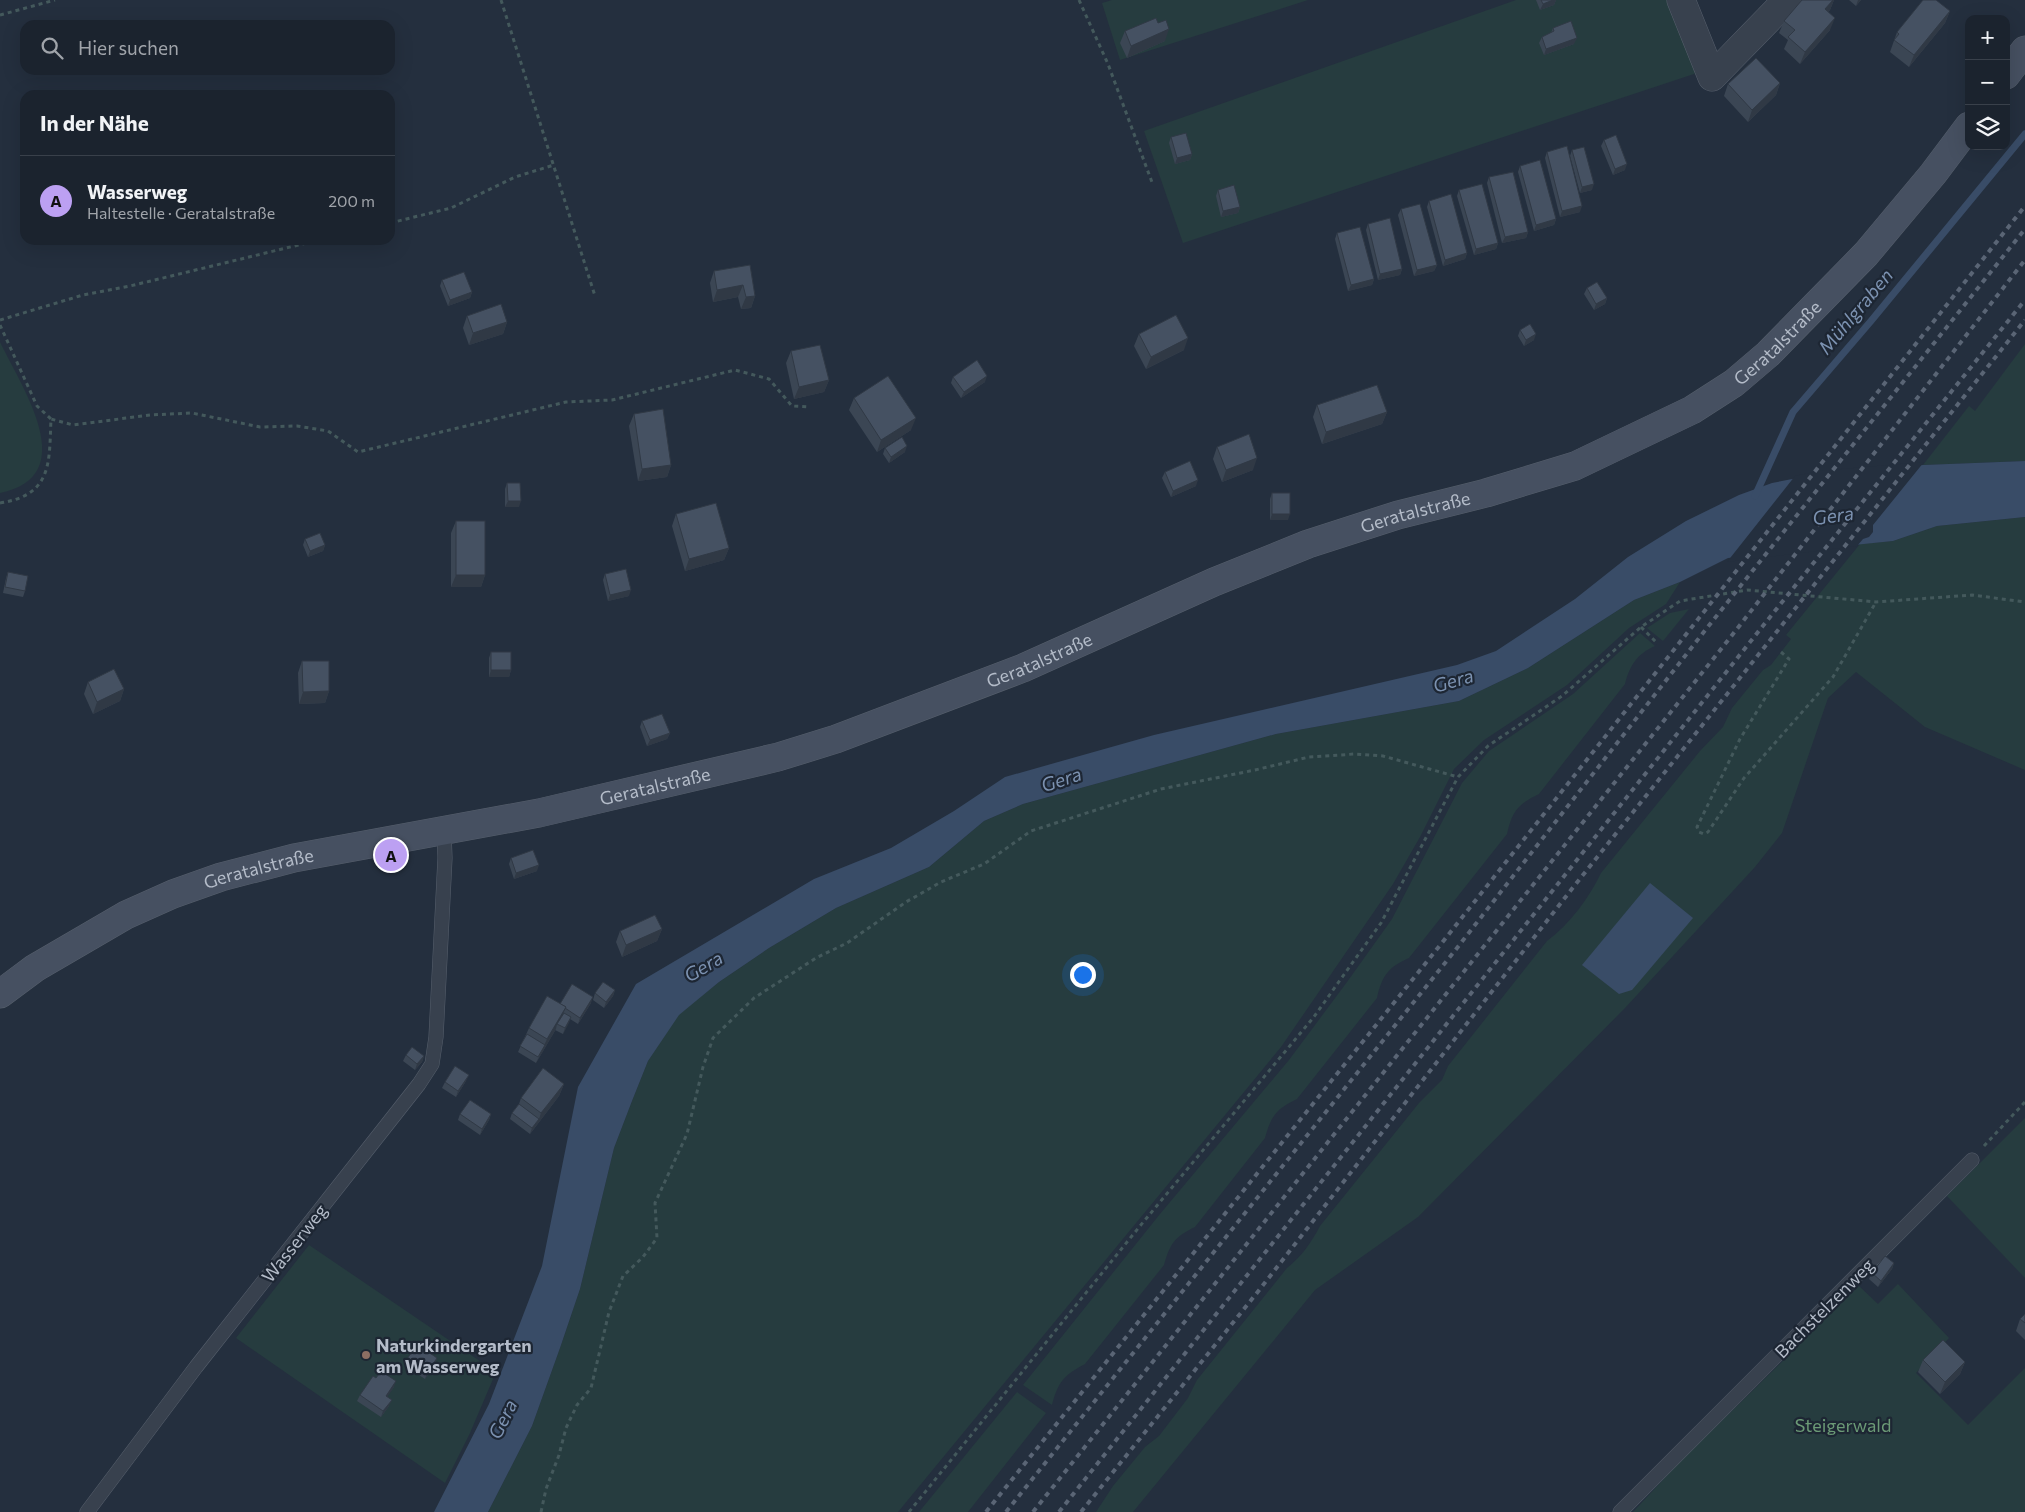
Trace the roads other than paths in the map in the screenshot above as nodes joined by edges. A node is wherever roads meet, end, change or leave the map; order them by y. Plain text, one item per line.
1 (1682, 0) edge
2 (1787, 0) edge
3 (2025, 50) edge
4 (2010, 71) edge
5 (1965, 131) edge
6 (444, 831) junction
7 (0, 994) edge
8 (1972, 1160) road end
9 (86, 1512) edge
10 (1620, 1512) edge

1 - 2 street
3 - 4 street
5 - 6 street, Geratalstraße
6 - 7 street, Geratalstraße
6 - 9 lane, Wasserweg
8 - 10 lane, Bachstelzenweg

